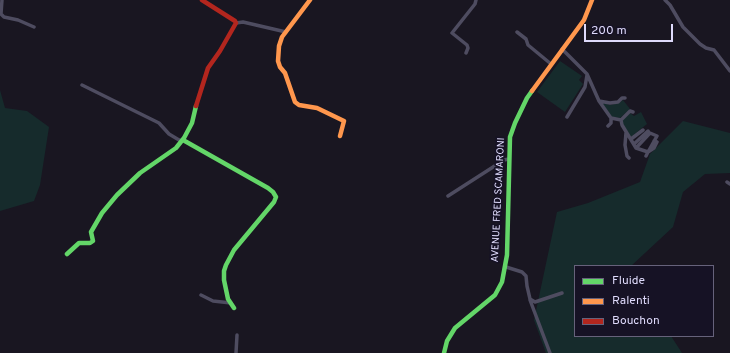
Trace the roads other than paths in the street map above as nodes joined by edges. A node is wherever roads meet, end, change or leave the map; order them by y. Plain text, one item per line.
1 (2, 0) edge
2 (202, 0) edge
3 (310, 0) edge
4 (476, 0) edge
5 (592, 0) edge
6 (665, 0) edge
7 (236, 23) junction
8 (34, 27) dead end
9 (286, 32) junction
10 (517, 32) dead end
11 (562, 49) junction
12 (466, 53) dead end
13 (551, 64) junction
14 (730, 71) edge
15 (588, 74) junction
16 (82, 85) dead end
17 (625, 98) dead end
18 (599, 101) junction
19 (633, 112) dead end
20 (567, 117) dead end
21 (611, 118) junction
22 (621, 120) junction
23 (608, 126) dead end
24 (643, 130) dead end
25 (648, 131) dead end
26 (626, 132) junction
27 (340, 136) dead end
28 (631, 139) junction
29 (183, 140) junction
30 (635, 146) junction
31 (629, 158) dead end
32 (509, 159) junction
33 (448, 196) dead end
34 (67, 254) dead end
35 (506, 266) junction
36 (562, 293) dead end
37 (201, 295) dead end
38 (530, 299) junction
39 (232, 306) joint
40 (237, 335) dead end
41 (236, 353) edge
42 (444, 353) edge
43 (550, 353) edge

1 - 8 street
2 - 7 street
3 - 9 street
4 - 12 street
5 - 11 street, AVENUE FRED SCAMARONI
6 - 14 street
7 - 9 street
7 - 29 street
9 - 27 street
10 - 13 street
11 - 13 street, AVENUE FRED SCAMARONI
11 - 15 street
13 - 32 street, AVENUE FRED SCAMARONI
15 - 18 street
15 - 20 street
16 - 29 street
17 - 18 street
18 - 21 street
19 - 22 street
21 - 22 street
21 - 23 street
22 - 26 street
24 - 28 street
25 - 30 street
26 - 28 street
26 - 31 street
28 - 30 street
29 - 34 street
29 - 39 street
30 - 30 street
32 - 33 street
32 - 35 street, AVENUE FRED SCAMARONI
35 - 38 street
35 - 42 street, AVENUE FRED SCAMARONI
36 - 38 street
37 - 39 street
38 - 43 street
40 - 41 street

